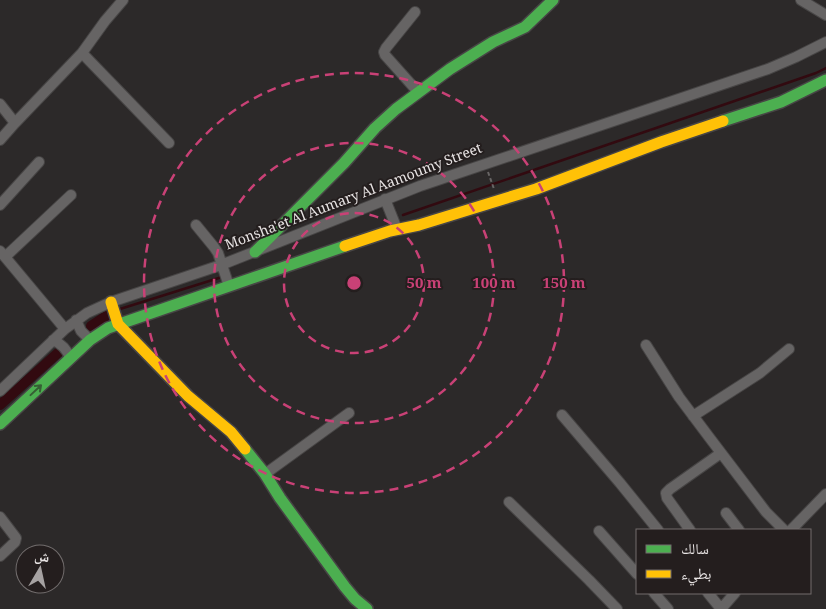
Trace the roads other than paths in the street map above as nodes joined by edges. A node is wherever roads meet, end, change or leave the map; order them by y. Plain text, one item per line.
1 (123, 0) edge
2 (553, 0) edge
3 (801, 0) edge
4 (415, 12) dead end
5 (826, 15) edge
6 (826, 42) edge
7 (82, 53) junction
8 (826, 80) edge
9 (418, 92) junction
10 (0, 104) edge
11 (15, 123) junction
12 (0, 140) edge
13 (169, 142) dead end
14 (39, 162) dead end
15 (71, 195) dead end
16 (385, 199) junction
17 (0, 205) edge
18 (196, 225) dead end
19 (397, 229) junction
20 (255, 252) junction
21 (2, 254) edge
22 (221, 265) junction
23 (229, 286) junction
24 (111, 302) junction
25 (76, 320) junction
26 (118, 324) junction
27 (65, 329) junction
28 (53, 340) junction
29 (90, 340) junction
30 (646, 345) dead end
31 (789, 349) dead end
32 (70, 358) junction
33 (0, 391) edge
34 (349, 413) dead end
35 (562, 415) dead end
36 (693, 416) junction
37 (0, 424) edge
38 (721, 453) junction
39 (265, 474) junction
40 (826, 494) edge
41 (509, 502) dead end
42 (726, 513) dead end
43 (0, 517) edge
44 (657, 529) edge
45 (689, 529) edge
46 (738, 529) edge
47 (783, 529) edge
48 (792, 529) edge
49 (599, 531) dead end
50 (0, 556) edge
51 (636, 573) edge
52 (655, 594) edge
53 (709, 594) edge
54 (734, 594) edge
55 (367, 609) edge
56 (617, 609) edge
57 (668, 609) edge

1 - 7 street
2 - 9 street
3 - 5 street
4 - 9 street
6 - 16 street, Monsha'et Al Aumary Al Aamoumy Street
7 - 11 street
7 - 13 street
8 - 19 street
9 - 20 street
10 - 11 street
11 - 12 street
14 - 17 street
15 - 21 street
16 - 19 street
16 - 20 street, Monsha'et Al Aumary Al Aamoumy Street
18 - 22 street
19 - 23 street
20 - 22 street, Monsha'et Al Aumary Al Aamoumy Street
21 - 27 street
22 - 23 street
22 - 24 street, Monsha'et Al Aumary Al Aamoumy Street
23 - 26 street
24 - 25 street, Monsha'et Al Aumary Al Aamoumy Street
24 - 26 street
25 - 27 street, Monsha'et Al Aumary Al Aamoumy Street
25 - 29 street
26 - 29 street
26 - 39 street
27 - 28 street, Monsha'et Al Aumary Al Aamoumy Street
28 - 32 street
28 - 33 street, Monsha'et Al Aumary Al Aamoumy Street
29 - 32 street
30 - 36 street
31 - 36 street
37 -> 32 street
34 - 39 street
35 - 44 street
36 - 38 street
38 - 45 street
38 - 47 street
39 - 55 street
40 - 48 street
41 - 56 street
42 - 46 street
43 - 50 street
49 - 51 street
52 - 57 street
53 - 54 street

